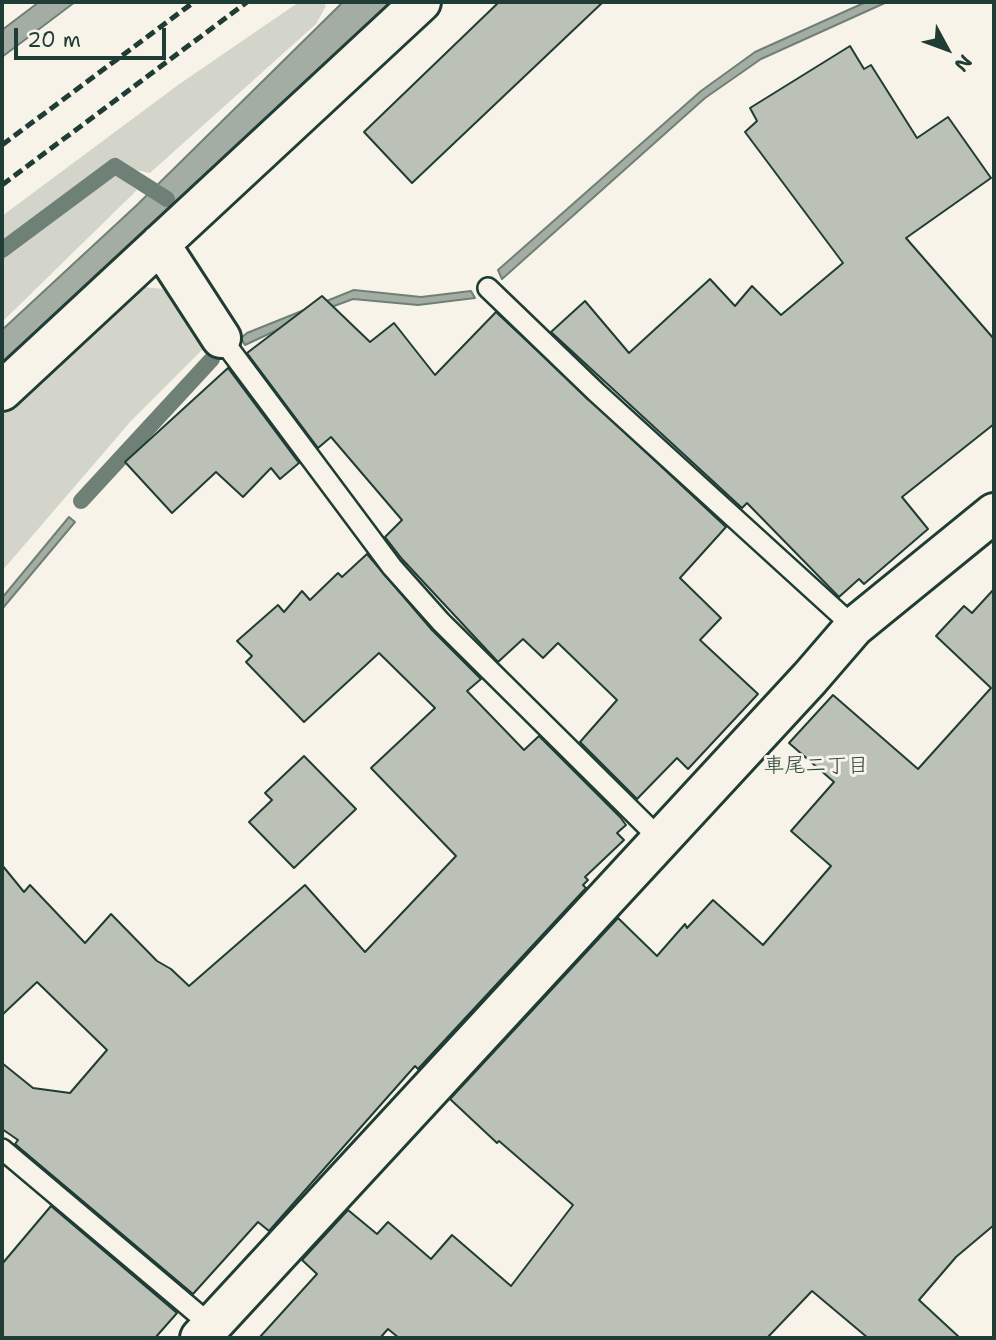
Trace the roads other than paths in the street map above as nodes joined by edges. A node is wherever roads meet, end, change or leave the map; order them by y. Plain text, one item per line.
1 (421, 2) edge
2 (160, 244) junction
3 (488, 288) dead end
4 (221, 338) joint
5 (2, 391) edge
6 (994, 513) edge
7 (854, 626) junction
8 (660, 839) junction
9 (2, 1149) edge
10 (206, 1332) edge

1 - 2 street
2 - 4 street
2 - 5 street
3 - 7 lane
4 - 8 lane
6 - 7 street
7 - 8 street
8 - 10 street
9 - 10 lane

